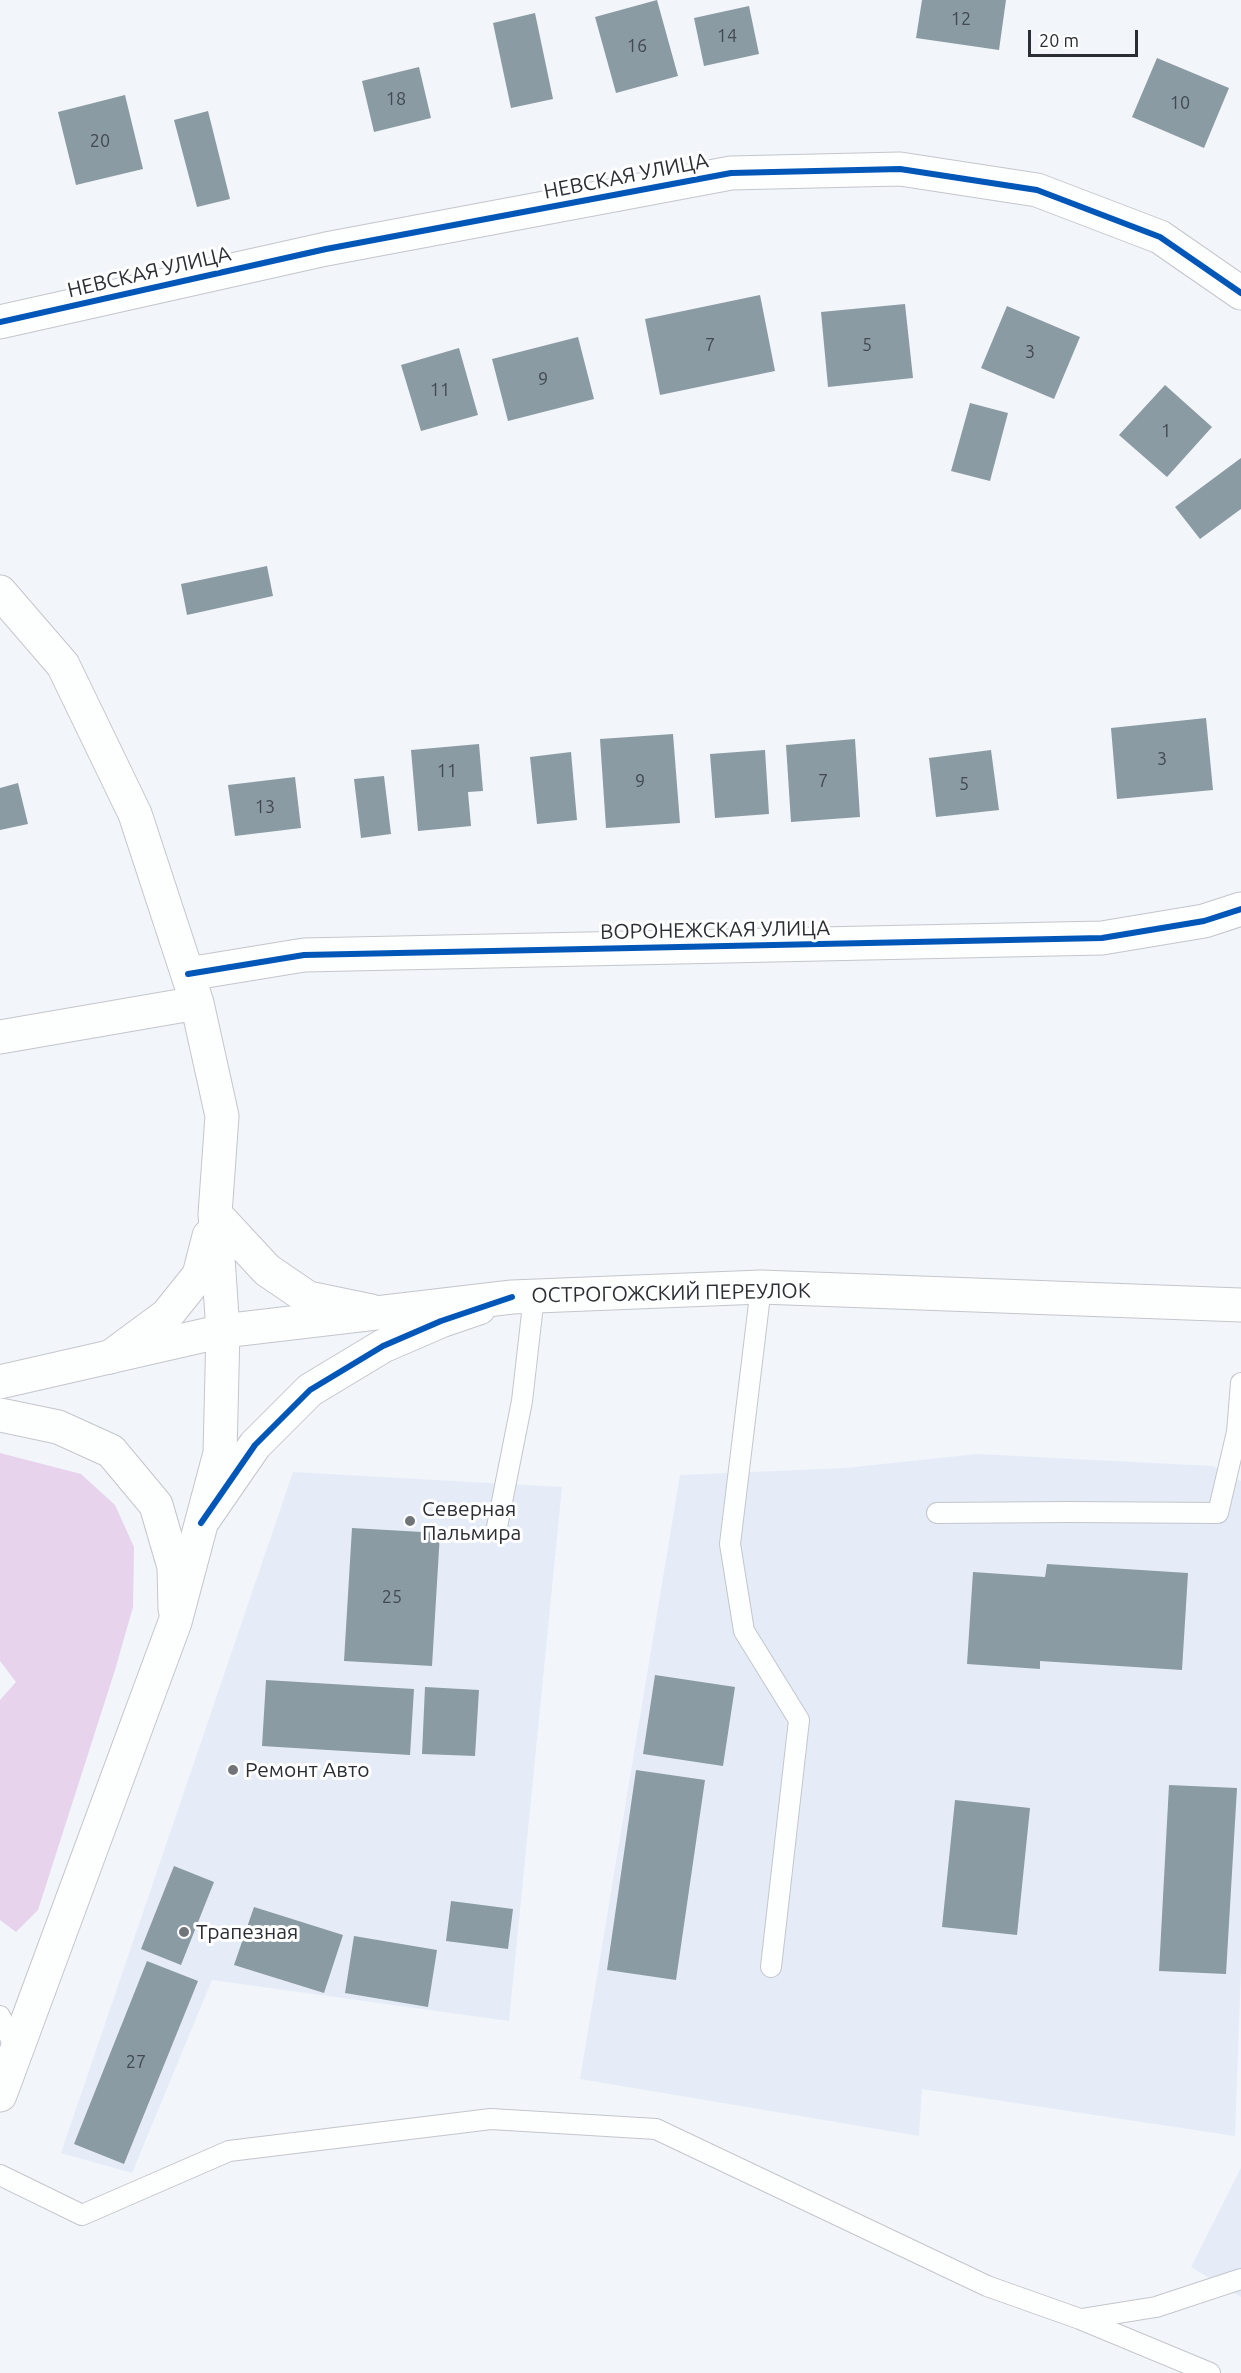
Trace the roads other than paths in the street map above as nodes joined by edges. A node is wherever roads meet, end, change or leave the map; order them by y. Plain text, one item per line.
1 (1241, 293) edge
2 (0, 322) edge
3 (0, 592) edge
4 (1241, 909) edge
5 (193, 989) junction
6 (0, 1037) edge
7 (215, 1214) junction
8 (761, 1287) junction
9 (523, 1296) junction
10 (1241, 1305) edge
11 (379, 1312) junction
12 (223, 1330) junction
13 (110, 1357) junction
14 (0, 1382) edge
15 (1241, 1383) edge
16 (0, 1415) edge
17 (937, 1513) dead end
18 (201, 1523) junction
19 (496, 1532) dead end
20 (175, 1622) junction
21 (771, 1967) dead end
22 (0, 2016) edge
23 (16, 2052) junction
24 (0, 2095) edge
25 (0, 2175) edge
26 (1241, 2279) edge
27 (1080, 2319) junction
28 (1210, 2373) edge

1 - 2 street, НЕВСКАЯ УЛИЦА
3 - 5 street
4 - 5 street, ВОРОНЕЖСКАЯ УЛИЦА
5 - 6 street, ВОРОНЕЖСКАЯ УЛИЦА
5 - 7 street
7 - 11 street
7 - 12 street
7 - 13 street
8 - 9 street, ОСТРОГОЖСКИЙ ПЕРЕУЛОК
8 - 10 street, ОСТРОГОЖСКИЙ ПЕРЕУЛОК
8 - 21 lane
9 - 11 street, ОСТРОГОЖСКИЙ ПЕРЕУЛОК
9 - 18 street
9 - 19 lane
11 - 12 street, ОСТРОГОЖСКИЙ ПЕРЕУЛОК
12 - 13 street, ОСТРОГОЖСКИЙ ПЕРЕУЛОК
12 - 18 street
13 - 14 street, ОСТРОГОЖСКИЙ ПЕРЕУЛОК
15 - 17 lane
16 - 20 street
18 - 20 street
20 - 23 street
22 - 23 lane
23 - 24 street
25 - 27 lane
26 - 27 lane
27 - 28 lane

